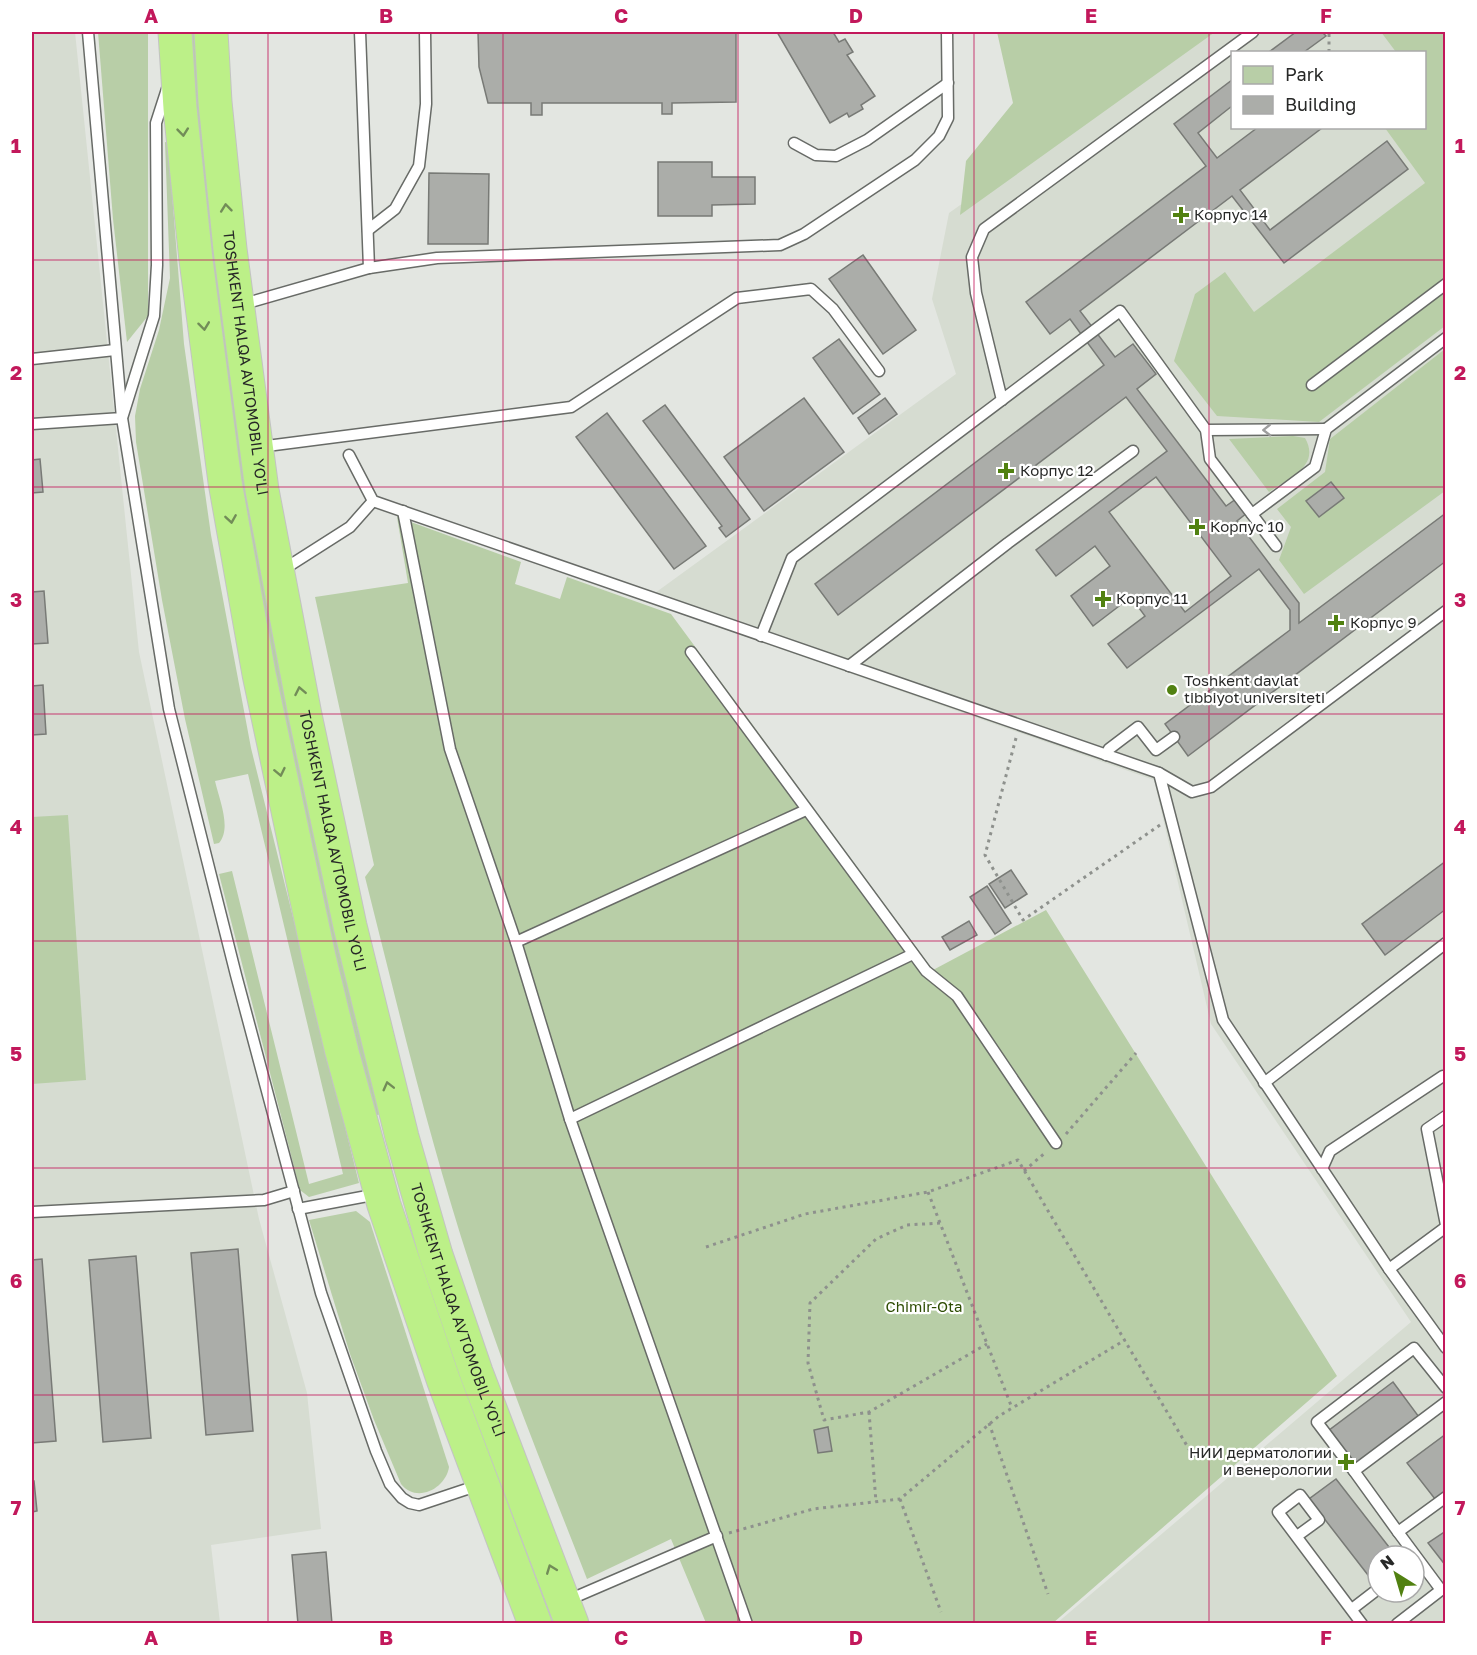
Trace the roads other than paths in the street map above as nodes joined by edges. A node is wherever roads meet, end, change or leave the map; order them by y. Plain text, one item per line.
1 (88, 32) edge
2 (212, 32) edge
3 (360, 32) edge
4 (425, 32) edge
5 (948, 32) edge
6 (1253, 32) edge
7 (176, 45) edge
8 (948, 83) junction
9 (794, 143) dead end
10 (368, 230) junction
11 (369, 268) junction
12 (1446, 284) edge
13 (237, 306) junction
14 (1446, 338) edge
15 (115, 350) junction
16 (32, 359) edge
17 (879, 370) dead end
18 (1312, 385) dead end
19 (1002, 400) junction
20 (122, 418) junction
21 (32, 424) edge
22 (1326, 429) junction
23 (1206, 430) junction
24 (256, 447) junction
25 (1133, 451) dead end
26 (349, 456) dead end
27 (373, 501) junction
28 (402, 511) junction
29 (1252, 514) junction
30 (1276, 546) dead end
31 (278, 573) junction
32 (1446, 611) edge
33 (761, 636) junction
34 (691, 652) dead end
35 (849, 666) junction
36 (1174, 737) dead end
37 (1106, 755) junction
38 (1159, 773) junction
39 (806, 810) junction
40 (516, 942) junction
41 (1446, 943) edge
42 (914, 954) junction
43 (1443, 1076) dead end
44 (1264, 1083) junction
45 (1446, 1116) edge
46 (570, 1119) junction
47 (402, 1137) junction
48 (1056, 1143) road end
49 (367, 1146) junction
50 (1322, 1169) junction
51 (294, 1191) junction
52 (381, 1194) junction
53 (298, 1209) junction
54 (32, 1212) edge
55 (1446, 1226) edge
56 (1389, 1269) junction
57 (1446, 1348) edge
58 (1446, 1388) edge
59 (1446, 1402) edge
60 (1354, 1471) junction
61 (482, 1484) junction
62 (1446, 1497) edge
63 (1398, 1532) junction
64 (717, 1536) junction
65 (1297, 1536) dead end
66 (1405, 1544) edge
67 (1426, 1572) edge
68 (1444, 1592) edge
69 (1366, 1598) edge
70 (1352, 1609) junction
71 (568, 1613) edge
72 (531, 1619) edge
73 (747, 1623) edge
74 (1362, 1623) edge
75 (1397, 1623) edge

1 - 15 lane
13 -> 2 highway, TOSHKENT HALQA AVTOMOBIL YO'LI
3 - 10 lane
4 - 10 lane
5 - 8 lane
6 - 19 lane
7 - 20 lane
7 -> 49 highway
8 - 9 lane
8 - 11 lane
10 - 11 lane
11 - 13 lane
12 - 18 lane
13 - 24 highway, TOSHKENT HALQA AVTOMOBIL YO'LI
14 - 22 lane
15 - 16 lane
15 - 20 lane
17 - 24 lane
19 - 23 lane
19 - 33 lane
20 - 21 lane
20 - 51 lane
22 -> 23 lane
22 - 29 lane
23 - 29 lane
24 - 31 highway, TOSHKENT HALQA AVTOMOBIL YO'LI
25 - 35 lane
26 - 27 lane
27 - 28 lane
27 - 31 lane
28 - 33 lane
28 - 40 lane
29 - 30 lane
47 -> 31 highway, TOSHKENT HALQA AVTOMOBIL YO'LI
32 - 38 lane
33 - 35 lane
34 - 39 lane
35 - 37 lane
36 - 37 lane
37 - 38 lane
38 - 44 lane
39 - 40 lane
39 - 42 lane
40 - 46 lane
41 - 44 lane
42 - 46 lane
42 - 48 lane
43 - 50 lane
44 - 50 lane
45 - 55 lane
46 - 64 lane
47 - 49 highway
71 -> 47 highway, TOSHKENT HALQA AVTOMOBIL YO'LI
49 - 52 highway
50 - 56 lane
51 - 53 lane
51 - 54 lane
52 - 53 lane
52 - 61 highway
53 - 61 lane
55 - 56 lane
56 - 57 lane
58 - 60 lane
59 - 60 lane
60 - 63 lane
61 - 72 highway
62 - 63 lane
63 - 66 lane
64 - 71 lane
64 - 73 lane
65 - 70 lane
67 - 68 lane
68 - 75 lane
69 - 70 lane
70 - 74 lane

